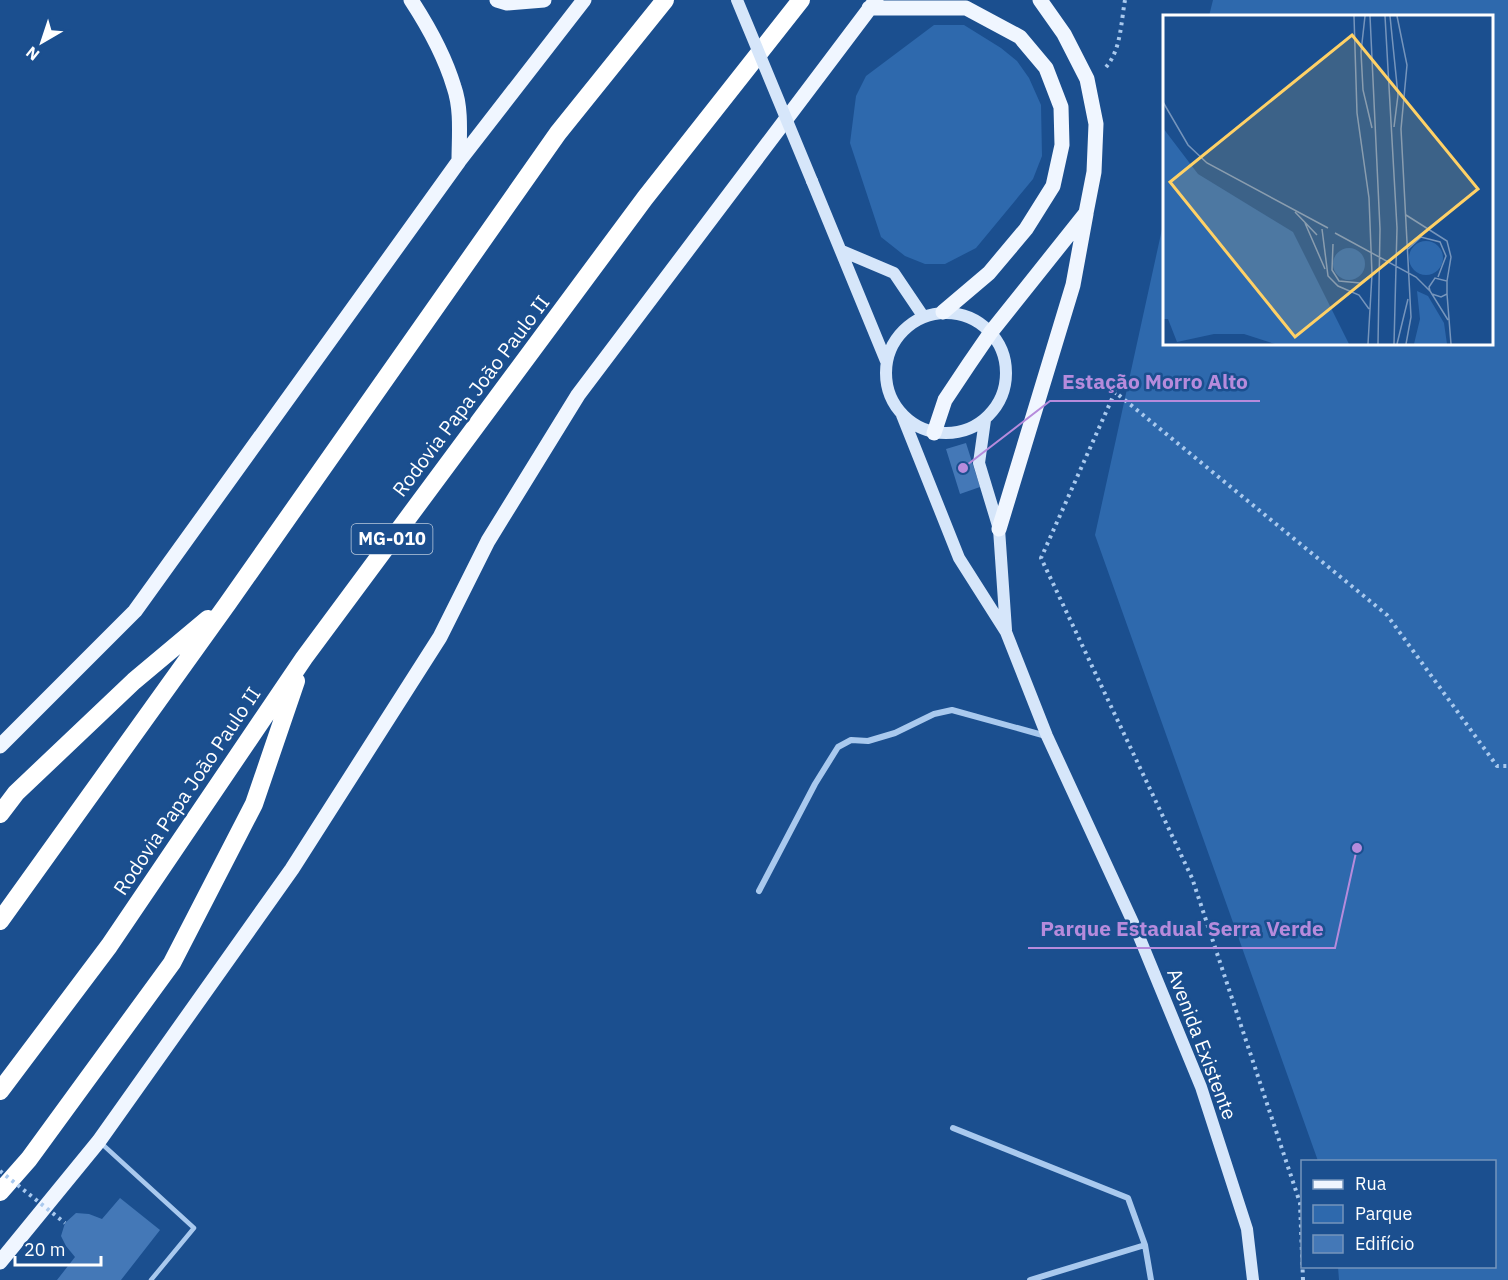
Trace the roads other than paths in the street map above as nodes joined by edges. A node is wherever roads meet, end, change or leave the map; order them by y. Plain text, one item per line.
1 (411, 0) edge
2 (497, 0) edge
3 (544, 0) edge
4 (584, 0) edge
5 (665, 0) edge
6 (737, 0) edge
7 (801, 0) edge
8 (1040, 0) edge
9 (872, 4) edge
10 (459, 161) junction
11 (1086, 213) junction
12 (842, 251) junction
13 (943, 312) junction
14 (923, 316) junction
15 (991, 332) junction
16 (886, 361) junction
17 (902, 415) junction
18 (986, 420) junction
19 (934, 433) junction
20 (999, 529) junction
21 (228, 603) junction
22 (1006, 632) junction
23 (304, 658) junction
24 (1047, 736) junction
25 (0, 746) edge
26 (0, 814) edge
27 (759, 891) dead end
28 (0, 921) edge
29 (0, 1090) edge
30 (953, 1128) dead end
31 (99, 1141) junction
32 (0, 1192) edge
33 (1145, 1245) junction
34 (0, 1262) edge
35 (152, 1280) edge
36 (1030, 1280) edge
37 (1151, 1280) edge
38 (1252, 1280) edge

1 - 10 main road
2 - 3 main road
4 - 10 main road
5 - 21 highway
6 - 12 street, bridge
7 - 23 highway, Rodovia Papa João Paulo II / MG-010
8 - 11 main road
9 - 13 main road
9 - 31 main road
10 - 25 main road
11 - 15 main road
11 - 20 main road
12 - 14 street
12 - 16 street
13 - 14 street
13 - 15 street
14 - 16 street
15 - 18 street
15 - 19 main road
16 - 17 street
17 - 19 street
17 - 22 street
18 - 19 street
18 - 20 street
20 - 22 street
21 - 26 highway
21 - 28 highway
22 - 24 street, Avenida Existente
23 - 29 highway, Rodovia Papa João Paulo II / MG-010
23 - 32 highway
24 - 27 street
24 - 38 street, Avenida Existente
30 - 33 street
31 - 34 main road
31 - 35 lane
33 - 36 street
33 - 37 street

